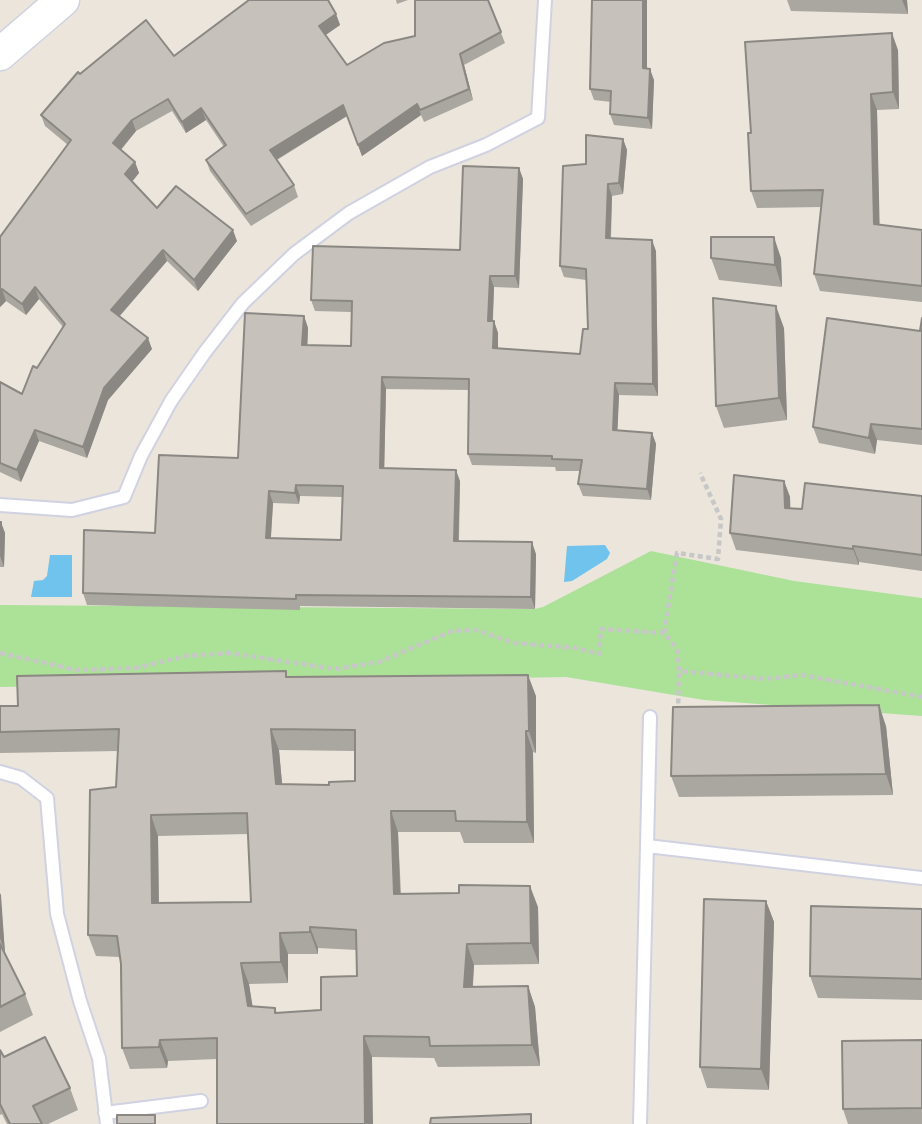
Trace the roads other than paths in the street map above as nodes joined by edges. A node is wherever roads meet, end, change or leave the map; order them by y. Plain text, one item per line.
1 (63, 0) edge
2 (545, 0) edge
3 (0, 54) edge
4 (0, 505) edge
5 (650, 717) dead end
6 (0, 772) edge
7 (647, 846) junction
8 (922, 878) edge
9 (201, 1101) dead end
10 (106, 1119) edge
11 (640, 1124) edge

1 - 3 street
2 - 4 lane
5 - 7 lane
6 - 10 lane
7 - 8 lane
7 - 11 lane
9 - 10 lane

